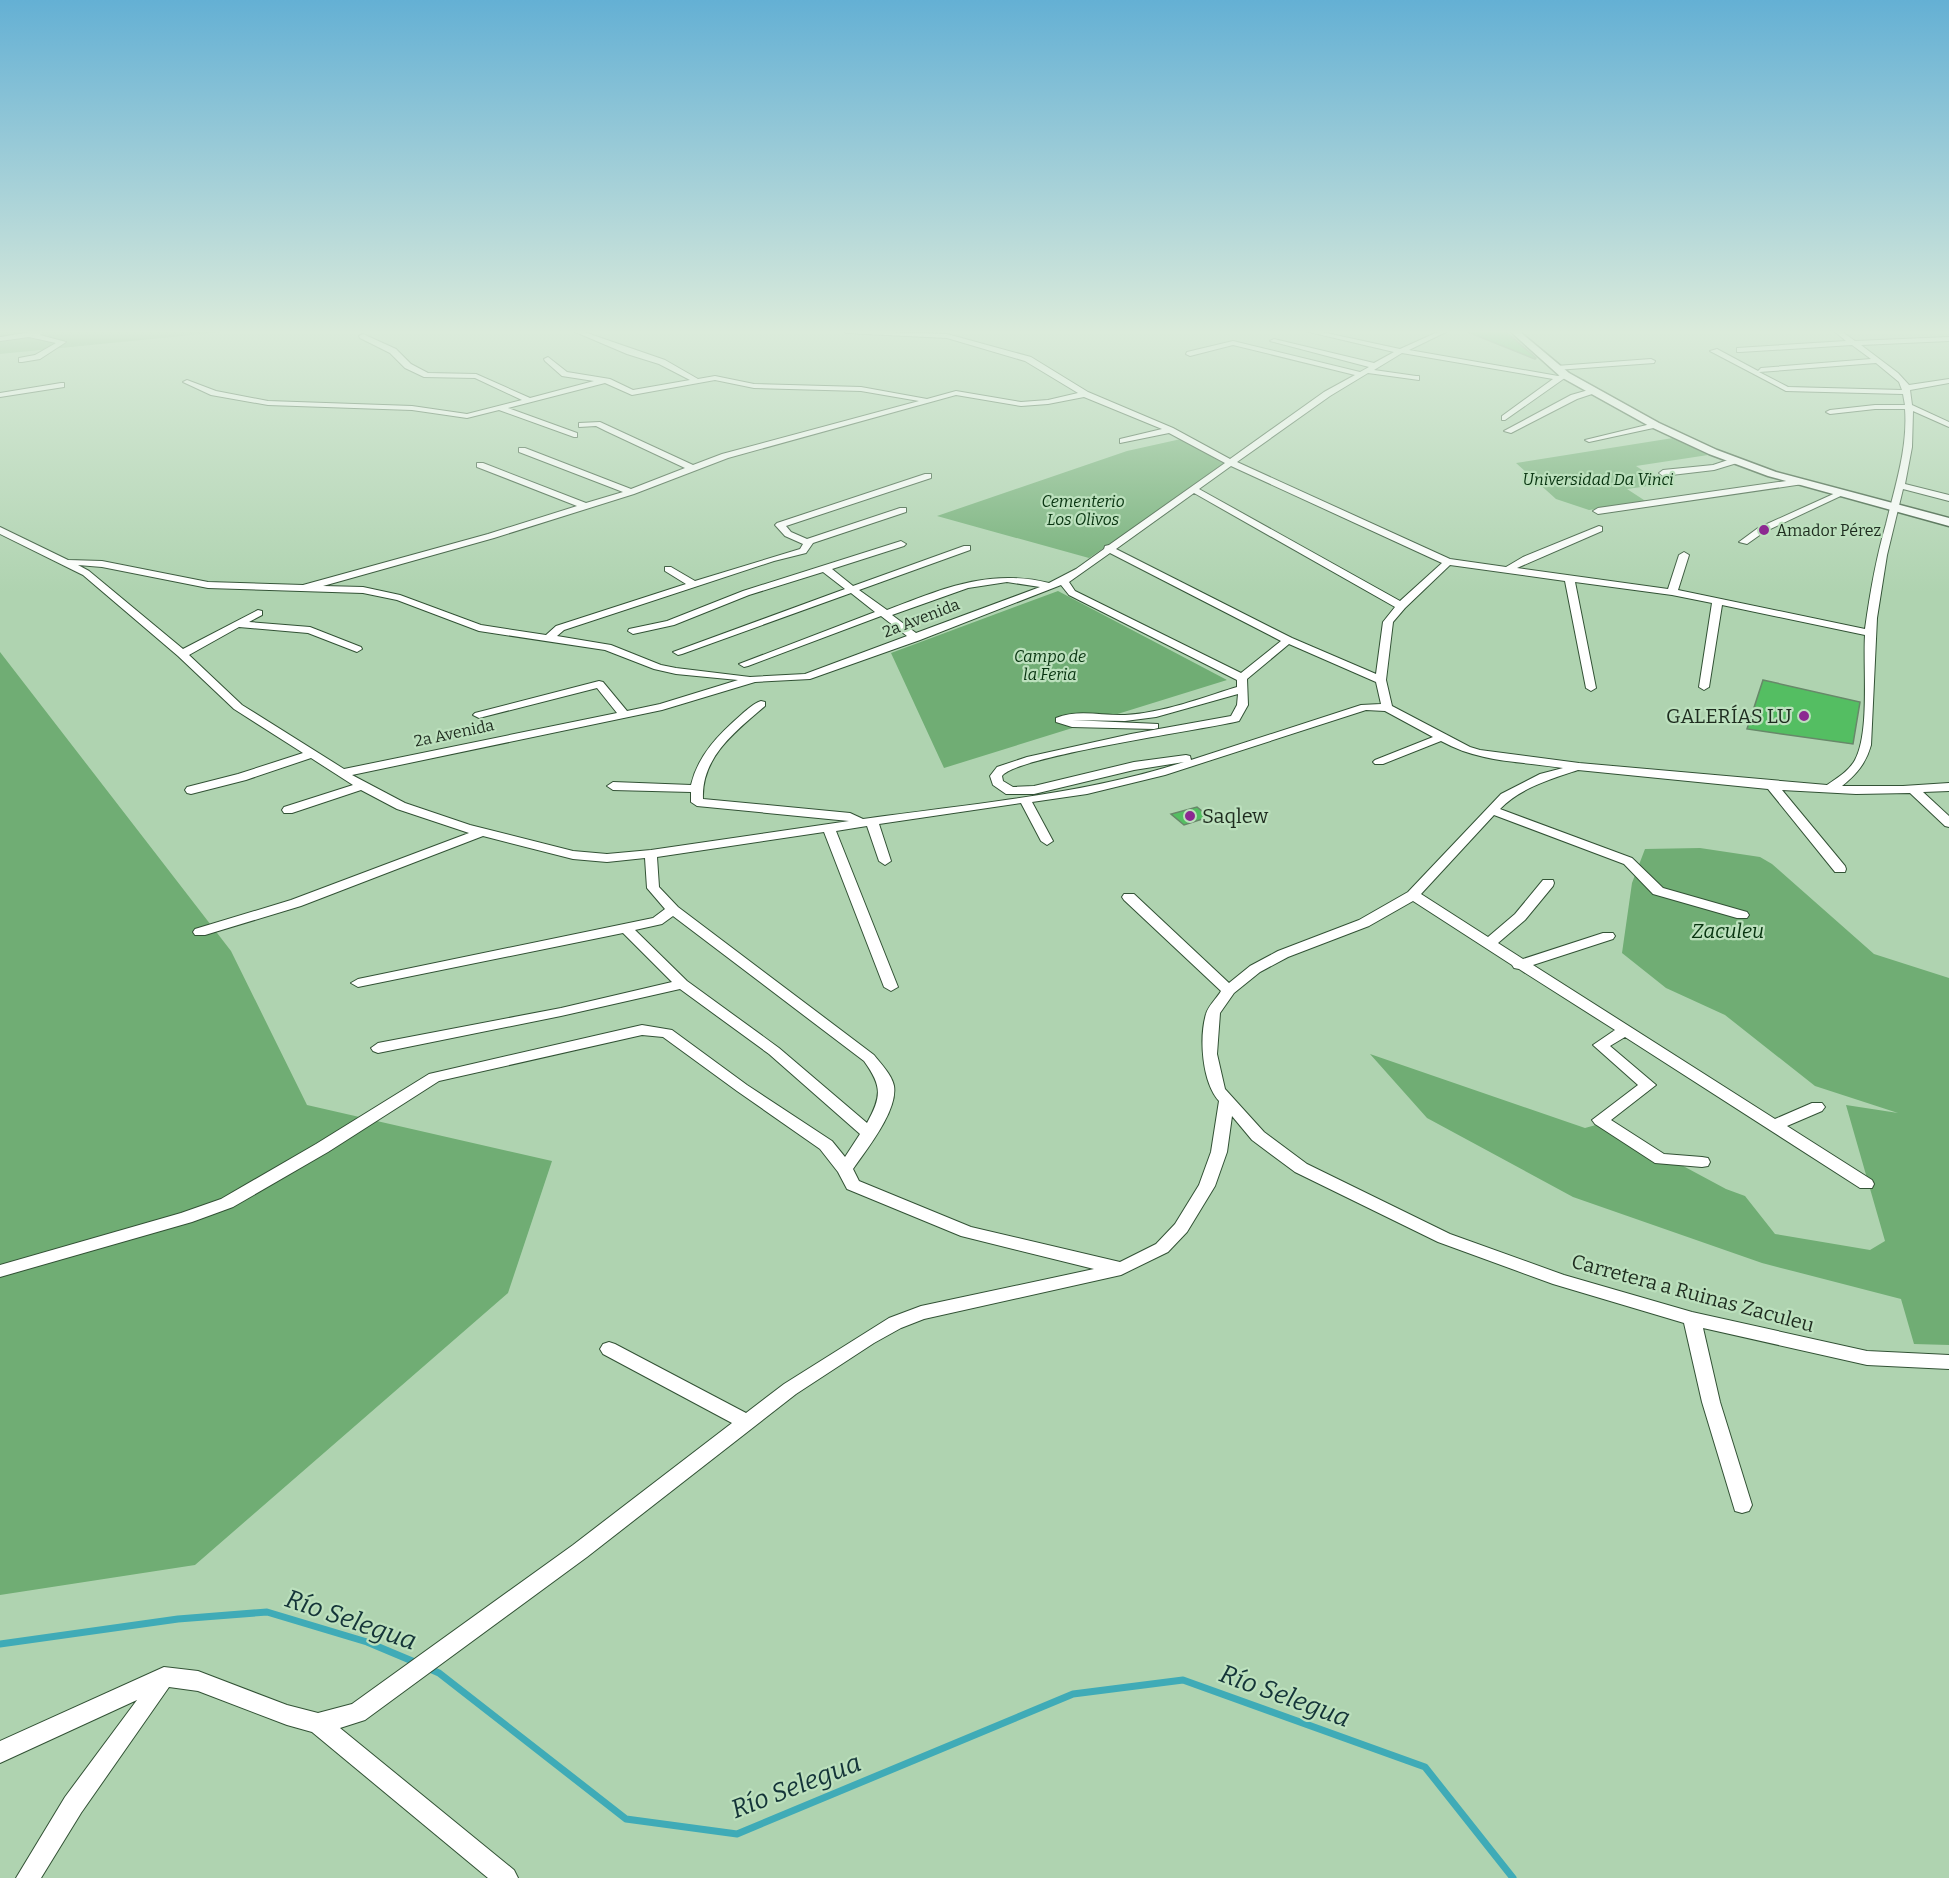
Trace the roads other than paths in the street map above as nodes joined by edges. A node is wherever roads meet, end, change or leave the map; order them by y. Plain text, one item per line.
1 (530, 419) edge
2 (860, 419) edge
3 (1143, 419) edge
4 (1294, 419) edge
5 (1533, 419) edge
6 (1646, 419) edge
7 (1910, 419) edge
8 (1935, 419) edge
9 (1656, 424) junction
10 (582, 425) dead end
11 (1949, 425) edge
12 (1170, 430) junction
13 (1508, 431) dead end
14 (574, 435) dead end
15 (1589, 440) dead end
16 (1123, 441) dead end
17 (522, 450) dead end
18 (1734, 461) junction
19 (1233, 464) junction
20 (480, 465) dead end
21 (692, 468) junction
22 (1663, 473) dead end
23 (928, 476) dead end
24 (1800, 482) junction
25 (1902, 486) junction
26 (1194, 489) junction
27 (631, 492) junction
28 (1843, 493) junction
29 (1949, 498) edge
30 (585, 506) junction
31 (1894, 507) junction
32 (903, 510) dead end
33 (1598, 511) dead end
34 (832, 520) junction
35 (1949, 522) edge
36 (1599, 529) dead end
37 (0, 530) edge
38 (1744, 542) dead end
39 (807, 543) junction
40 (901, 544) dead end
41 (967, 548) dead end
42 (1108, 548) junction
43 (1684, 555) dead end
44 (64, 561) junction
45 (1449, 562) junction
46 (824, 568) junction
47 (668, 569) dead end
48 (1507, 570) junction
49 (1569, 578) junction
50 (1062, 581) junction
51 (694, 584) junction
52 (1049, 586) junction
53 (304, 588) junction
54 (853, 589) junction
55 (1672, 592) junction
56 (1717, 602) junction
57 (1401, 606) junction
58 (258, 613) dead end
59 (884, 613) junction
60 (239, 624) junction
61 (633, 631) dead end
62 (1870, 633) junction
63 (549, 638) junction
64 (916, 638) junction
65 (1288, 640) junction
66 (357, 649) dead end
67 (678, 652) dead end
68 (182, 654) junction
69 (744, 664) dead end
70 (754, 679) junction
71 (1381, 680) junction
72 (1242, 683) junction
73 (1704, 687) dead end
74 (1591, 688) dead end
75 (761, 704) dead end
76 (1387, 708) junction
77 (624, 714) junction
78 (479, 715) dead end
79 (1189, 726) junction
80 (1442, 737) junction
81 (1230, 752) junction
82 (312, 754) junction
83 (1379, 762) dead end
84 (1579, 767) junction
85 (343, 773) junction
86 (362, 786) junction
87 (613, 786) dead end
88 (1773, 787) junction
89 (1949, 787) edge
90 (191, 789) dead end
91 (696, 789) junction
92 (1830, 789) junction
93 (1914, 790) junction
94 (1026, 801) junction
95 (288, 810) dead end
96 (1494, 811) junction
97 (867, 822) junction
98 (1949, 823) edge
99 (829, 828) junction
100 (482, 832) junction
101 (1047, 841) dead end
102 (651, 854) junction
103 (885, 861) dead end
104 (1840, 869) dead end
105 (1548, 883) dead end
106 (1413, 895) junction
107 (1129, 897) dead end
108 (673, 910) junction
109 (1742, 915) dead end
110 (626, 928) junction
111 (200, 932) dead end
112 (1608, 936) dead end
113 (1488, 944) junction
114 (1519, 964) junction
115 (358, 983) dead end
116 (682, 984) junction
117 (891, 987) dead end
118 (1229, 990) junction
119 (1624, 1031) junction
120 (378, 1048) dead end
121 (1226, 1101) junction
122 (1817, 1107) dead end
123 (1773, 1126) junction
124 (868, 1132) junction
125 (1702, 1162) dead end
126 (845, 1169) junction
127 (1866, 1184) dead end
128 (1121, 1269) junction
129 (0, 1271) edge
130 (1692, 1319) junction
131 (609, 1349) dead end
132 (1949, 1362) edge
133 (747, 1422) junction
134 (1742, 1505) dead end
135 (164, 1677) junction
136 (318, 1724) junction
137 (0, 1752) edge
138 (28, 1878) edge
139 (506, 1878) edge

1 - 14 street
2 - 21 street
3 - 12 street
4 - 19 street, 2a Avenida
5 - 13 street
6 - 9 street
7 - 25 street
8 - 11 street
9 - 15 street
9 - 18 street
10 - 21 street
12 - 16 street
12 - 19 street
17 - 27 street
18 - 22 street
18 - 24 street
19 - 26 street, 2a Avenida
19 - 45 street
20 - 30 street
21 - 27 street
23 - 34 street
24 - 28 street
24 - 33 street
25 - 29 street
25 - 31 street
26 - 42 street, 2a Avenida
26 - 57 street
27 - 30 street
28 - 31 street
28 - 38 street
30 - 53 street
31 - 35 street
31 - 62 street
32 - 34 street
34 - 39 street
34 - 39 street
36 - 48 street
37 - 44 street
39 - 51 street
40 - 46 street
41 - 54 street
42 - 50 street, 2a Avenida
42 - 65 street
43 - 55 street
44 - 53 street
44 - 68 street
45 - 48 street
45 - 57 street
46 - 54 street
46 - 61 street
47 - 51 street
48 - 49 street
49 - 55 street
49 - 74 street
50 - 52 street, 2a Avenida
50 - 72 street
51 - 63 street
52 - 59 street
52 - 64 street, 2a Avenida
53 - 63 street
54 - 59 street
54 - 67 street
55 - 56 street
56 - 62 street
56 - 73 street
57 - 71 street
58 - 60 street
59 - 64 street
59 - 69 street
60 - 66 street
60 - 68 street
62 - 92 street
63 - 70 street
64 - 70 street, 2a Avenida
65 - 71 street
65 - 72 street
68 - 82 street
70 - 77 street, 2a Avenida
71 - 76 street
72 - 79 street
72 - 79 street
75 - 91 street
76 - 80 street
76 - 81 street
77 - 78 street
77 - 85 street, 2a Avenida
79 - 81 street
80 - 83 street
80 - 84 street
81 - 94 street
82 - 85 street
82 - 90 street
84 - 88 street
84 - 96 street, Carretera a Ruinas Zaculeu
85 - 86 street
86 - 95 street
86 - 100 street
87 - 91 street
88 - 92 street
88 - 104 street
89 - 93 street
91 - 97 street
92 - 93 street
93 - 98 street
94 - 97 street
94 - 101 street
96 - 106 street, Carretera a Ruinas Zaculeu
96 - 109 street
97 - 99 street
97 - 103 street
99 - 102 street
99 - 117 street
100 - 102 street
100 - 111 street
102 - 108 street
105 - 113 street
106 - 113 street
106 - 118 street, Carretera a Ruinas Zaculeu
107 - 118 street
108 - 110 street
108 - 124 street
110 - 115 street
110 - 116 street
112 - 114 street
113 - 114 street
114 - 119 street
116 - 120 street
116 - 124 street
118 - 121 street, Carretera a Ruinas Zaculeu
119 - 123 street
119 - 125 street
121 - 128 street
121 - 130 street, Carretera a Ruinas Zaculeu
122 - 123 street
123 - 127 street
124 - 126 street
126 - 128 street
126 - 129 street
128 - 133 street
130 - 132 street, Carretera a Ruinas Zaculeu
130 - 134 street
131 - 133 street
133 - 136 street
135 - 136 street
135 - 137 street
135 - 138 street
136 - 139 street

